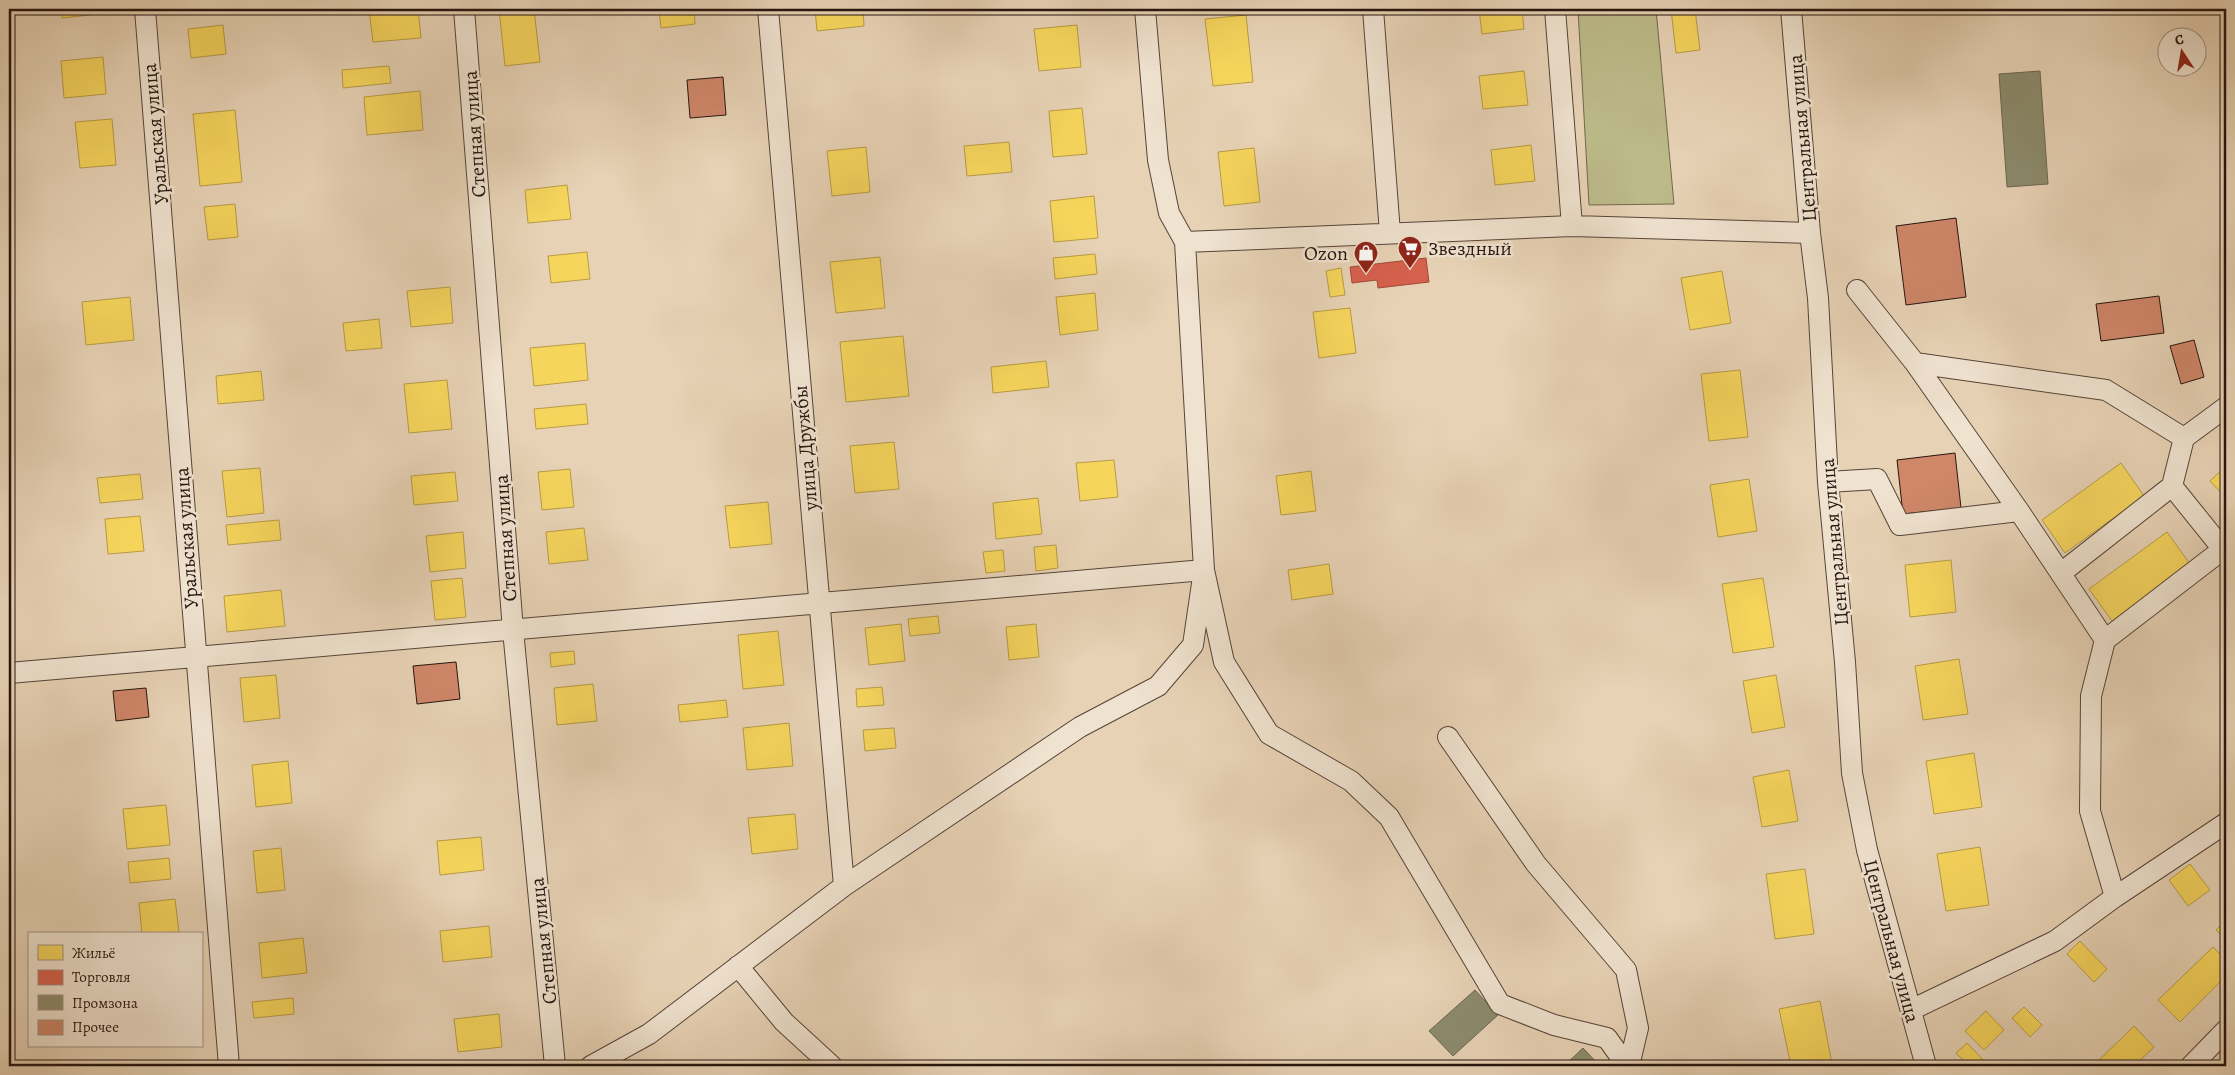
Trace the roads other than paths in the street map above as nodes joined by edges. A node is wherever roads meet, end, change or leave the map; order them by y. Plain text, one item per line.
1 (145, 9) edge
2 (464, 9) edge
3 (768, 9) edge
4 (1146, 9) edge
5 (1372, 9) edge
6 (1554, 9) edge
7 (1791, 9) edge
8 (1572, 226) junction
9 (1390, 233) junction
10 (1810, 233) junction
11 (1185, 242) junction
12 (1857, 290) dead end
13 (1915, 363) junction
14 (2226, 407) edge
15 (2184, 438) junction
16 (1828, 482) junction
17 (2172, 486) junction
18 (2019, 511) junction
19 (2224, 552) edge
20 (1204, 570) junction
21 (2061, 573) junction
22 (818, 604) junction
23 (513, 630) junction
24 (2105, 640) junction
25 (195, 657) junction
26 (9, 673) edge
27 (1448, 737) dead end
28 (2226, 823) edge
29 (844, 886) junction
30 (2115, 897) junction
31 (738, 966) junction
32 (1911, 1010) junction
33 (2226, 1030) edge
34 (229, 1066) edge
35 (555, 1066) edge
36 (591, 1066) edge
37 (832, 1066) edge
38 (1628, 1066) edge
39 (1926, 1066) edge
40 (2191, 1066) edge

1 - 25 street, Уральская улица
2 - 23 street, Степная улица
3 - 22 street, улица Дружбы
4 - 11 street
5 - 9 street
6 - 8 street
7 - 10 street, Центральная улица
8 - 9 street
8 - 10 street
9 - 11 street
10 - 16 street, Центральная улица
11 - 20 street
12 - 13 street
13 - 15 street
13 - 18 street
14 - 15 street
15 - 17 street
16 - 18 street
16 - 32 street, Центральная улица
17 - 19 street
17 - 21 street
18 - 21 street
19 - 24 street
20 - 22 street
20 - 29 street
20 - 38 street
21 - 24 street
22 - 23 street
22 - 29 street, улица Дружбы
23 - 25 street
23 - 35 street, Степная улица
24 - 30 street
25 - 26 street
25 - 34 street, Уральская улица
27 - 38 street
28 - 30 street
29 - 31 street
30 - 32 street
31 - 36 street
31 - 37 street
32 - 39 street, Центральная улица
33 - 40 street

